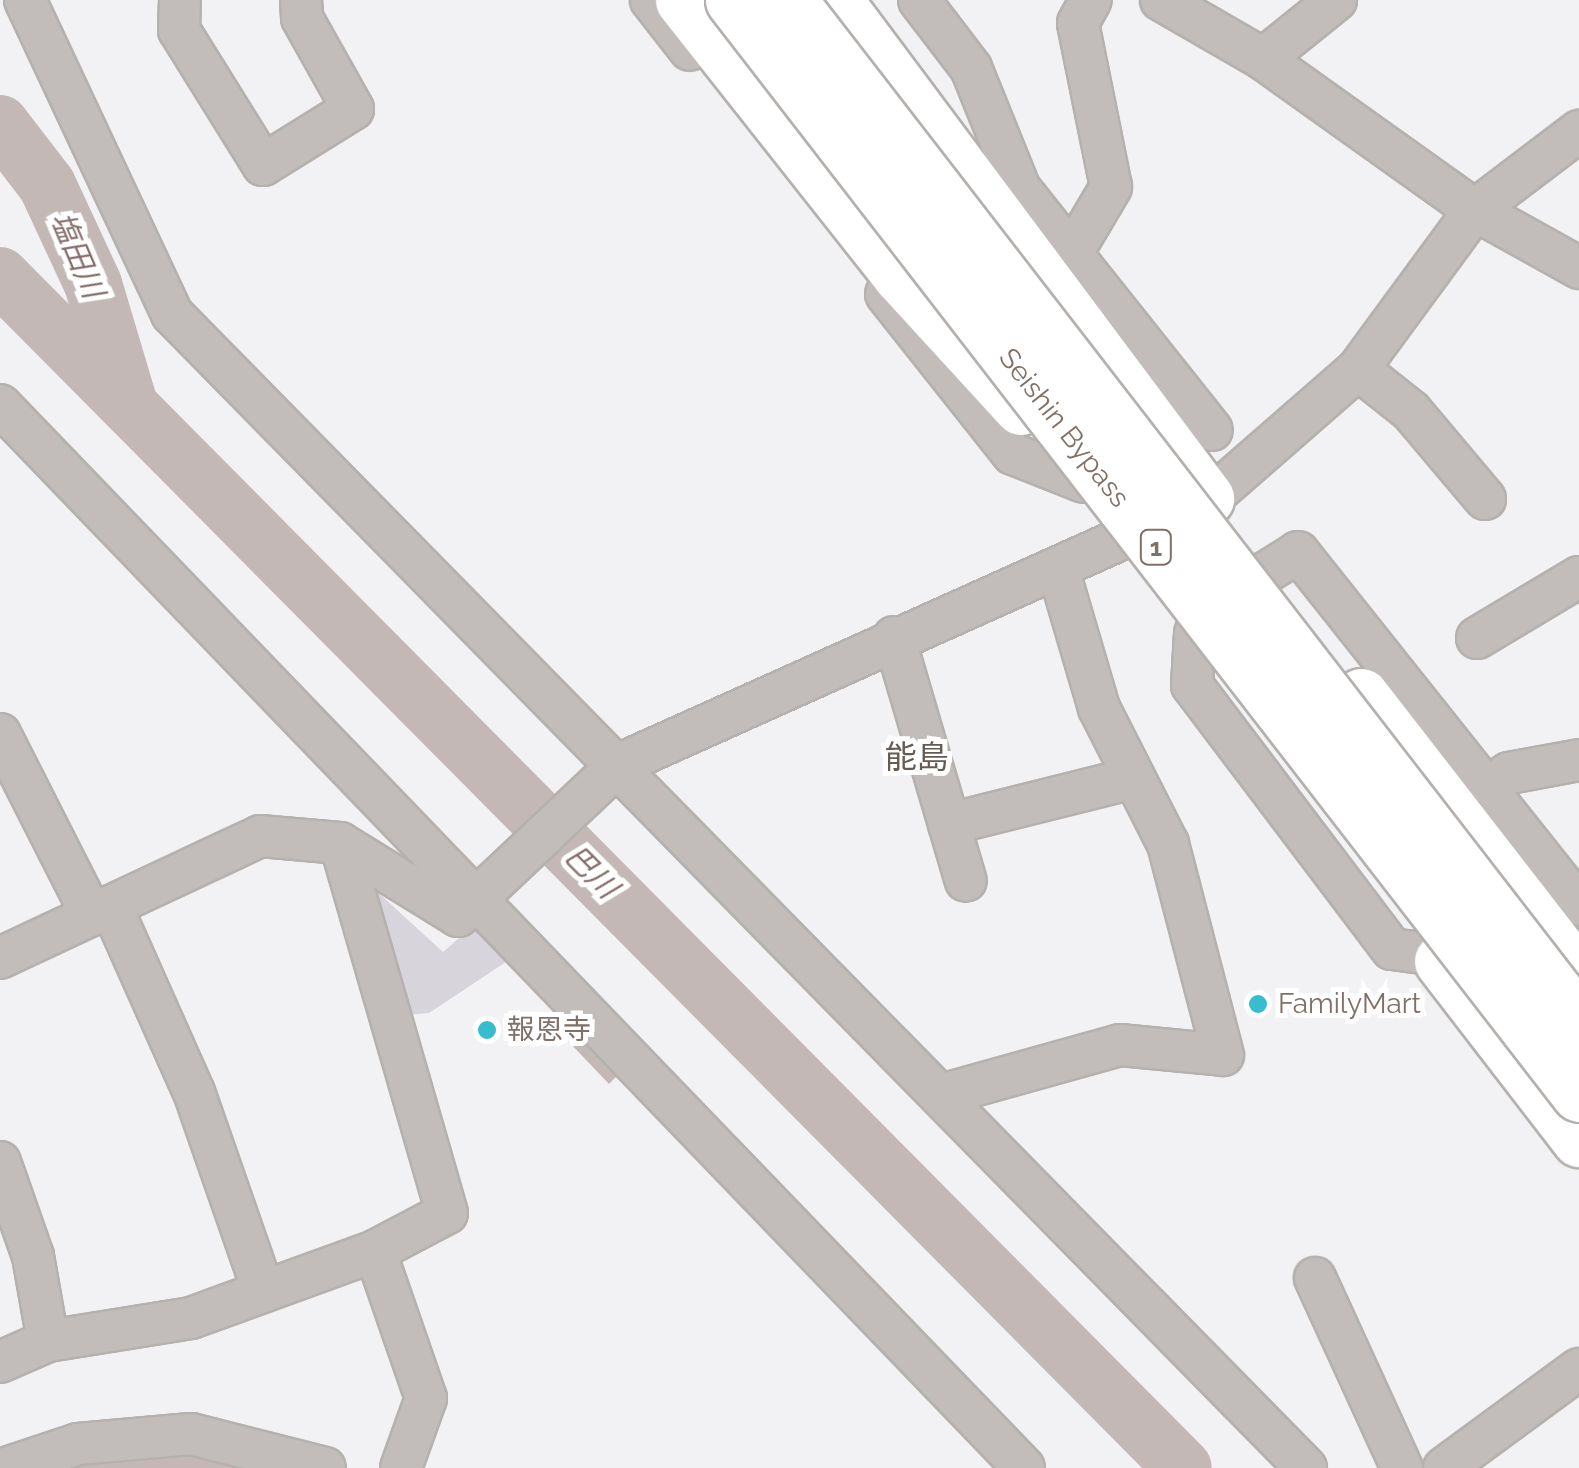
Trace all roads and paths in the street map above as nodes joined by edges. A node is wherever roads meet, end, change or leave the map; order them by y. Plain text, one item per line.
1 (25, 0) edge
2 (180, 0) edge
3 (301, 0) edge
4 (651, 0) edge
5 (683, 0) edge
6 (719, 0) edge
7 (733, 0) edge
8 (788, 0) edge
9 (834, 0) edge
10 (868, 0) edge
11 (919, 0) edge
12 (1091, 0) edge
13 (1161, 0) edge
14 (1336, 0) edge
15 (1264, 59) junction
16 (1579, 132) edge
17 (944, 144) junction
18 (1475, 210) junction
19 (1579, 268) edge
20 (1076, 280) junction
21 (1358, 370) junction
22 (0, 404) edge
23 (1212, 430) dead end
24 (1069, 462) junction
25 (1484, 499) dead end
26 (1208, 500) junction
27 (1124, 540) junction
28 (1058, 568) junction
29 (1579, 578) edge
30 (894, 637) junction
31 (1476, 638) dead end
32 (0, 734) edge
33 (1579, 760) edge
34 (613, 768) junction
35 (1133, 778) junction
36 (1469, 801) junction
37 (949, 824) junction
38 (340, 844) junction
39 (966, 880) dead end
40 (476, 899) junction
41 (1579, 905) edge
42 (101, 910) junction
43 (0, 958) edge
44 (1579, 977) edge
45 (1579, 1025) edge
46 (1526, 1072) junction
47 (1579, 1094) edge
48 (942, 1095) junction
49 (1579, 1138) edge
50 (0, 1162) edge
51 (375, 1251) junction
52 (1315, 1278) dead end
53 (263, 1290) junction
54 (48, 1341) junction
55 (0, 1362) edge
56 (1579, 1370) edge
57 (225, 1454) edge
58 (6, 1468) edge
59 (325, 1468) edge
60 (401, 1468) edge
61 (1024, 1468) edge
62 (1306, 1468) edge
63 (1402, 1468) edge
64 (1444, 1468) edge

1 - 34 street
2 - 3 street
4 - 24 street
5 - 24 highway
6 - 24 highway
7 - 47 highway, Seishin Bypass / 1, bridge
8 - 45 highway, Seishin Bypass / 1, bridge
9 - 17 highway
10 - 17 highway
11 - 20 street
12 - 20 street
13 - 15 street
14 - 15 street
15 - 18 street
16 - 18 street
17 - 20 highway
18 - 19 street
18 - 21 street
20 - 23 street
20 - 26 highway
21 - 25 street
21 - 26 street
22 - 40 street
24 - 27 highway
26 - 27 street
26 - 36 highway
27 - 28 street
27 - 46 highway
28 - 30 street
28 - 35 street
29 - 31 street
30 - 34 street
30 - 37 street
32 - 42 street
33 - 36 street
34 - 40 street
34 - 48 street
35 - 37 street
35 - 48 street
36 - 41 street
36 - 44 highway
37 - 39 street
38 - 40 street
38 - 42 street
38 - 51 street
40 - 61 street
42 - 43 street
42 - 53 street
45 - 46 street
46 - 49 highway
48 - 62 street
50 - 54 street
51 - 53 street
51 - 60 street
52 - 63 street
53 - 54 street
54 - 55 street
56 - 64 street
57 - 58 street
57 - 59 street

